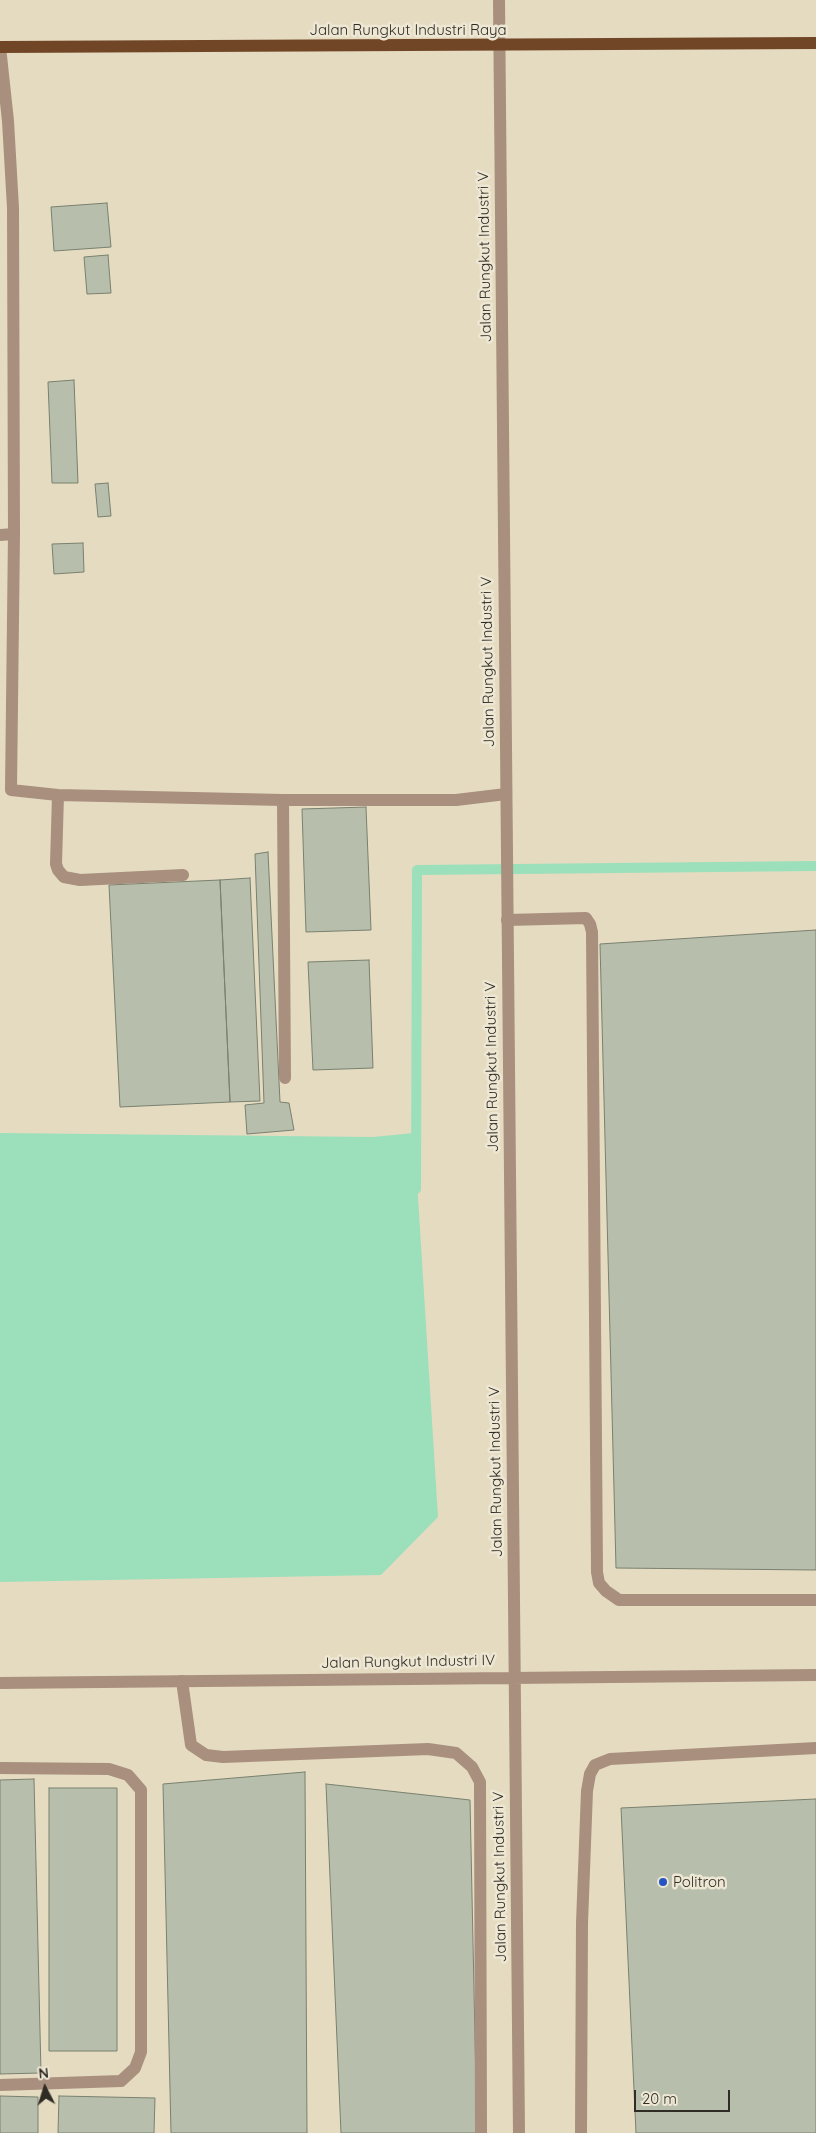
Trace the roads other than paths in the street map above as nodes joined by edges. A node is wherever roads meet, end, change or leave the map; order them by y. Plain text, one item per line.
1 (499, 0) edge
2 (499, 40) junction
3 (816, 43) edge
4 (0, 48) edge
5 (6, 207) edge
6 (14, 534) junction
7 (0, 535) edge
8 (6, 788) edge
9 (506, 794) junction
10 (58, 795) junction
11 (282, 800) junction
12 (183, 875) dead end
13 (507, 920) junction
14 (286, 1078) dead end
15 (816, 1600) edge
16 (816, 1675) edge
17 (514, 1678) junction
18 (182, 1681) junction
19 (0, 1683) edge
20 (816, 1748) edge
21 (0, 1768) edge
22 (0, 2085) edge
23 (481, 2133) edge
24 (519, 2133) edge
25 (581, 2133) edge

1 - 2 street, Jalan Rungkut Industri V
2 - 3 main road, Jalan Rungkut Industri Raya
2 - 4 main road, Jalan Rungkut Industri Raya
2 - 9 street, Jalan Rungkut Industri V
4 - 5 street
5 - 6 street
6 - 7 street
6 - 8 street
8 - 10 street
9 - 11 street
9 - 13 street, Jalan Rungkut Industri V
10 - 11 street
10 - 12 street
11 - 14 street
13 - 15 street
13 - 17 street, Jalan Rungkut Industri V
16 - 17 street, Jalan Rungkut Industri IV
17 - 18 street, Jalan Rungkut Industri IV
17 - 24 street, Jalan Rungkut Industri V
18 - 19 street, Jalan Rungkut Industri IV
18 - 23 street
20 - 25 street
21 - 22 street

